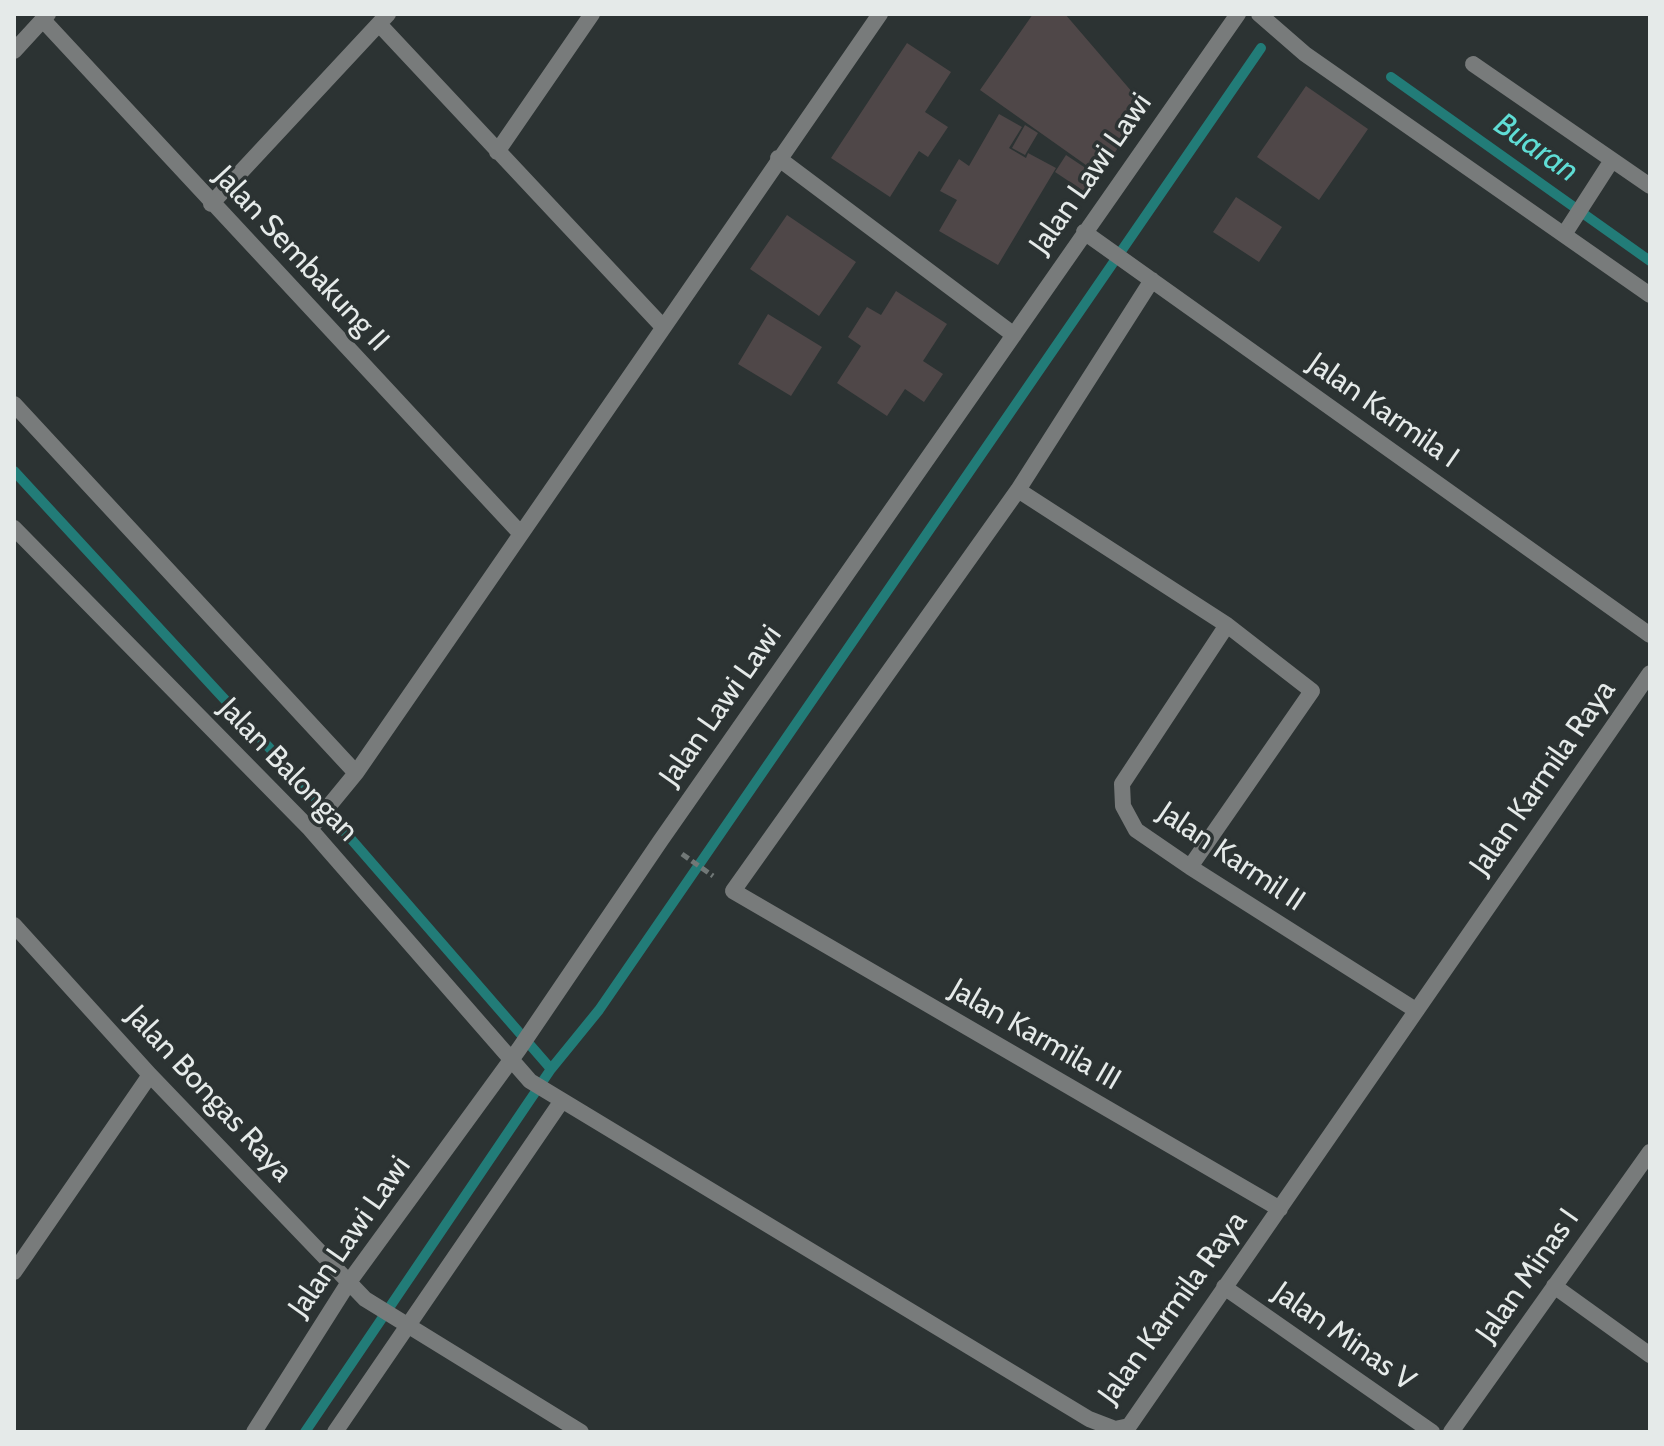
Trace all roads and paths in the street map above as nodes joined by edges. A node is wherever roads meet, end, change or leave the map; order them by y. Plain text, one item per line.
1 (880, 14) edge
2 (1238, 14) edge
3 (1259, 14) edge
4 (587, 16) edge
5 (46, 17) edge
6 (384, 19) edge
7 (14, 51) edge
8 (1473, 64) dead end
9 (497, 152) junction
10 (778, 158) junction
11 (1612, 160) junction
12 (1650, 186) edge
13 (211, 204) junction
14 (1570, 226) junction
15 (1084, 232) junction
16 (1152, 280) junction
17 (1650, 295) edge
18 (663, 327) junction
19 (1014, 335) junction
20 (14, 404) edge
21 (1018, 490) junction
22 (14, 528) edge
23 (521, 534) junction
24 (1227, 625) junction
25 (1650, 635) edge
26 (1650, 673) edge
27 (356, 773) junction
28 (314, 824) junction
29 (686, 858) dead end
30 (1190, 867) junction
31 (712, 876) dead end
32 (14, 925) edge
33 (1414, 1009) junction
34 (515, 1055) junction
35 (150, 1075) junction
36 (561, 1102) junction
37 (1649, 1157) edge
38 (1280, 1209) junction
39 (14, 1272) edge
40 (349, 1282) junction
41 (1554, 1286) junction
42 (1224, 1287) junction
43 (400, 1322) junction
44 (1650, 1355) edge
45 (1085, 1426) edge
46 (254, 1432) edge
47 (335, 1432) edge
48 (581, 1432) edge
49 (1432, 1432) edge
50 (1451, 1432) edge

1 - 10 street
2 - 15 street, Jalan Lawi Lawi
3 - 14 street
4 - 9 street
5 - 7 street
5 - 13 street, Jalan Sembakung II
6 - 9 street
6 - 13 street
8 - 11 street
9 - 18 street
10 - 18 street
10 - 19 street
11 - 12 street
11 - 14 street
13 - 23 street, Jalan Sembakung II
14 - 17 street
15 - 16 street, Jalan Karmila I
15 - 19 street, Jalan Lawi Lawi
16 - 21 street
16 - 25 street, Jalan Karmila I
18 - 23 street
19 - 34 street, Jalan Lawi Lawi
20 - 27 street
21 - 24 street
21 - 38 street, Jalan Karmila III
22 - 28 street, Jalan Balongan
23 - 27 street
24 - 30 street, Jalan Karmil II
24 - 30 street
26 - 33 street, Jalan Karmila Raya
27 - 28 street
28 - 34 street, Jalan Balongan
29 - 31 path
30 - 33 street, Jalan Karmil II
32 - 35 street, Jalan Bongas Raya
33 - 38 street, Jalan Karmila Raya
34 - 36 street, Jalan Karmila Raya
34 - 40 street, Jalan Lawi Lawi
35 - 39 street
35 - 40 street, Jalan Bongas Raya
36 - 43 street
36 - 45 street, Jalan Karmila Raya
37 - 41 street, Jalan Minas I
38 - 42 street, Jalan Karmila Raya
40 - 43 street, Jalan Bongas Raya
40 - 46 street, Jalan Lawi Lawi
41 - 44 street
41 - 50 street, Jalan Minas I
42 - 45 street, Jalan Karmila Raya
42 - 49 street, Jalan Minas V
43 - 47 street
43 - 48 street, Jalan Bongas Raya

